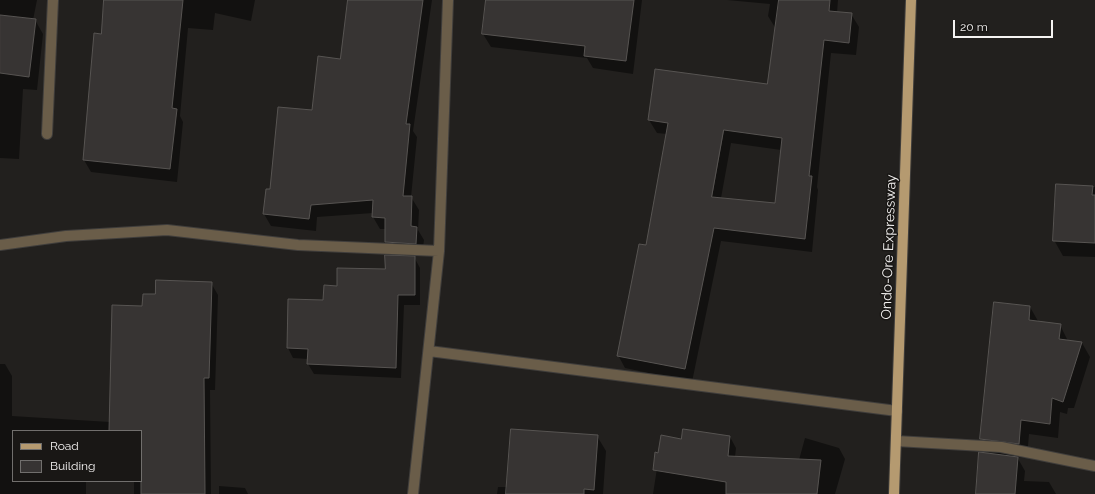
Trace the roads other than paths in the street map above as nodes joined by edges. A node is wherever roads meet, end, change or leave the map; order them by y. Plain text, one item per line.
1 (53, 0) edge
2 (448, 0) edge
3 (911, 0) edge
4 (47, 134) dead end
5 (0, 245) edge
6 (439, 251) junction
7 (429, 351) junction
8 (897, 412) junction
9 (896, 441) junction
10 (1095, 466) edge
11 (413, 494) edge
12 (894, 494) edge

1 - 4 street
2 - 6 street
3 - 8 main road, Ondo-Ore Expressway
5 - 6 street
6 - 7 street
7 - 8 street
7 - 11 street
8 - 9 main road, Ondo-Ore Expressway
9 - 10 street
9 - 12 main road, Ondo-Ore Expressway

